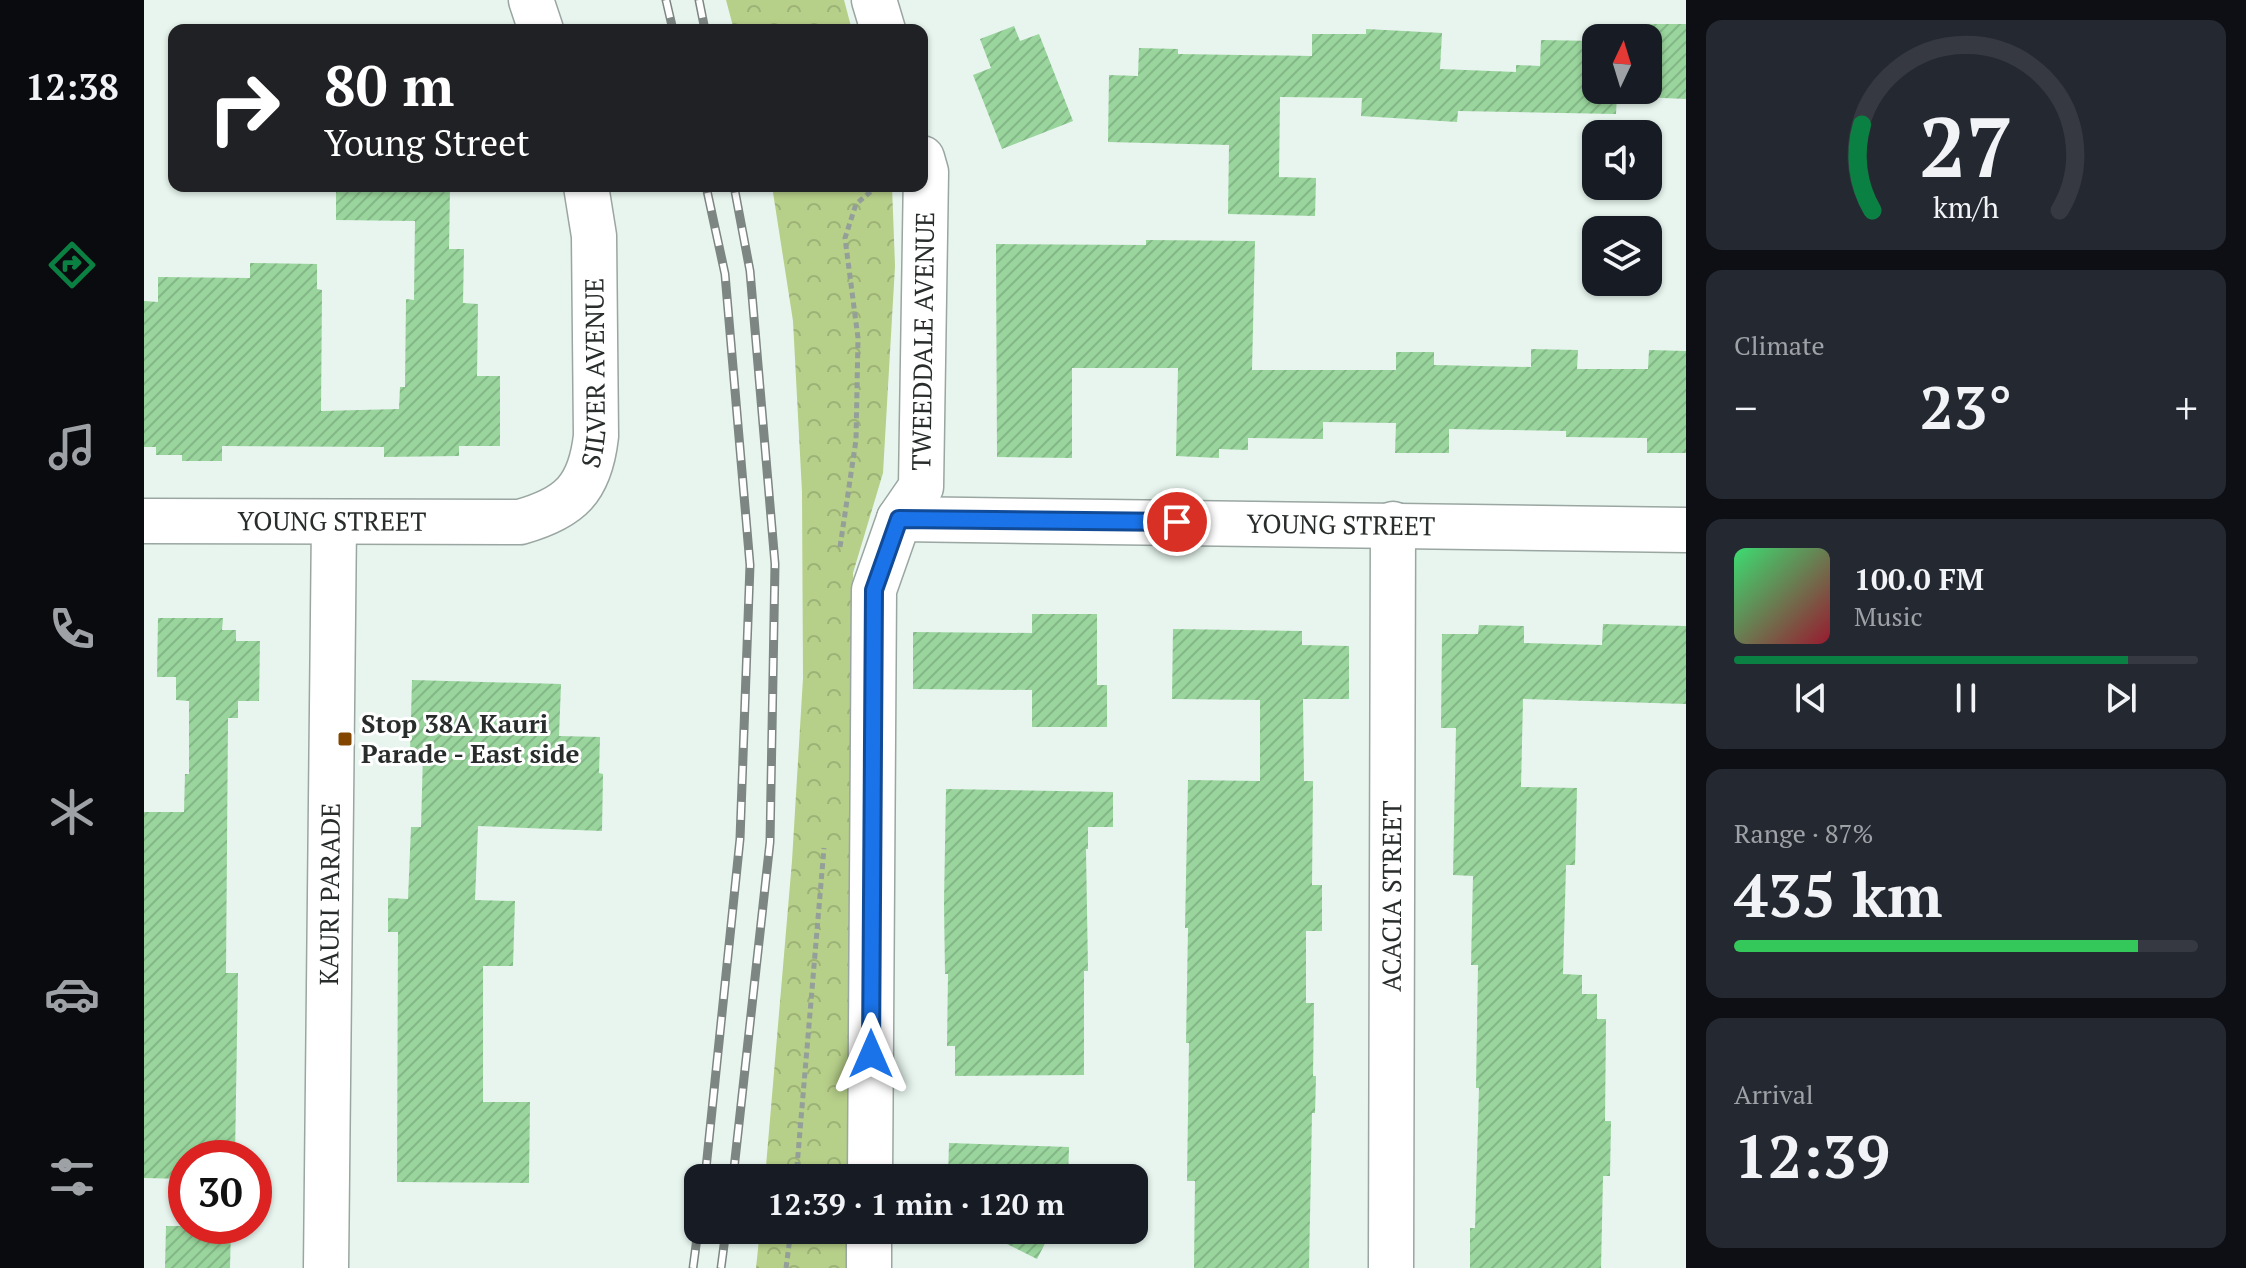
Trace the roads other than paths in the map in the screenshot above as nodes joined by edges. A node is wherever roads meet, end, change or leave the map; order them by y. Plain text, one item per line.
1 (531, 0) edge
2 (874, 0) edge
3 (539, 24) edge
4 (881, 24) edge
5 (587, 192) edge
6 (926, 192) edge
7 (899, 519) junction
8 (144, 521) edge
9 (334, 522) junction
10 (520, 522) joint
11 (1393, 524) junction
12 (1686, 530) edge
13 (870, 1164) edge
14 (869, 1244) edge
15 (326, 1268) edge
16 (869, 1268) edge
17 (1391, 1268) edge

1 - 3 street
2 - 4 street
5 - 10 street, SILVER AVENUE
6 - 7 street, TWEEDDALE AVENUE
7 - 11 street, YOUNG STREET
7 - 13 street, TWEEDDALE AVENUE
8 - 9 street, YOUNG STREET
9 - 10 street, YOUNG STREET
9 - 15 street, KAURI PARADE
11 - 12 street, YOUNG STREET
11 - 17 street, ACACIA STREET
14 - 16 street

